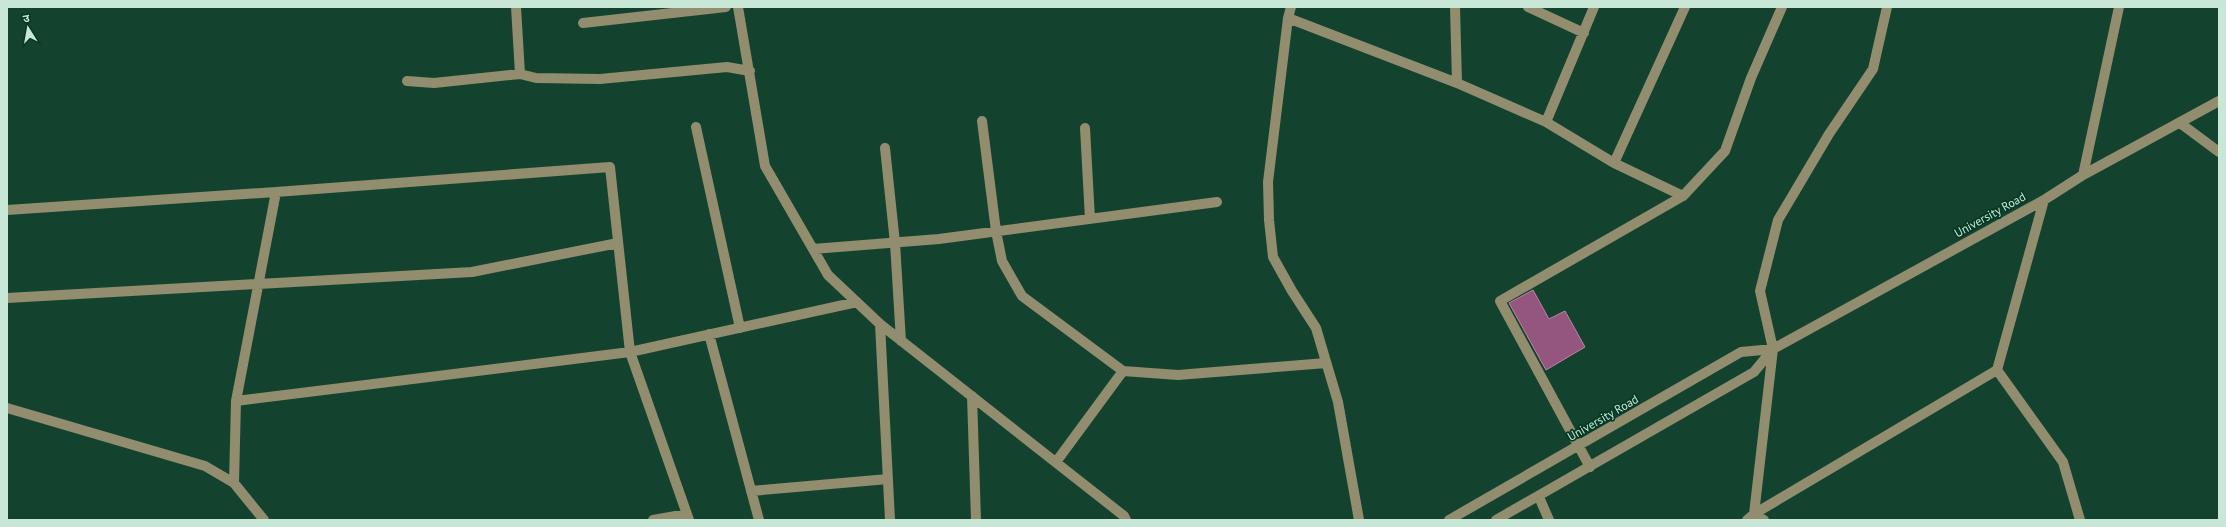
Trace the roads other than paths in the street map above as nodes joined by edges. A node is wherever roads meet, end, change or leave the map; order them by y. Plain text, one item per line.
1 (516, 7) edge
2 (726, 7) edge
3 (738, 7) edge
4 (1290, 7) edge
5 (1455, 7) edge
6 (1528, 7) edge
7 (1594, 7) edge
8 (1685, 7) edge
9 (1782, 7) edge
10 (1887, 7) edge
11 (2119, 7) edge
12 (1288, 18) junction
13 (583, 23) dead end
14 (1584, 32) junction
15 (750, 71) junction
16 (520, 74) junction
17 (407, 81) dead end
18 (1457, 83) junction
19 (2219, 101) edge
20 (982, 121) dead end
21 (1546, 122) junction
22 (2180, 123) junction
23 (696, 127) dead end
24 (1085, 128) dead end
25 (885, 148) dead end
26 (2219, 152) edge
27 (1614, 163) junction
28 (2083, 175) junction
29 (276, 192) junction
30 (1682, 196) junction
31 (2044, 200) junction
32 (1217, 202) dead end
33 (7, 210) edge
34 (1090, 219) junction
35 (996, 231) junction
36 (895, 242) junction
37 (618, 243) junction
38 (813, 249) junction
39 (258, 285) junction
40 (7, 298) edge
41 (857, 302) junction
42 (880, 324) junction
43 (740, 328) junction
44 (709, 334) junction
45 (902, 341) junction
46 (1773, 349) junction
47 (630, 352) junction
48 (1326, 363) junction
49 (1997, 370) junction
50 (1123, 371) junction
51 (972, 396) junction
52 (236, 401) junction
53 (7, 408) edge
54 (1579, 447) junction
55 (1056, 462) junction
56 (1590, 468) junction
57 (888, 479) junction
58 (234, 483) junction
59 (751, 491) junction
60 (1539, 496) junction
61 (688, 517) edge
62 (1751, 517) edge
63 (264, 520) edge
64 (653, 520) edge
65 (759, 520) edge
66 (890, 520) edge
67 (976, 520) edge
68 (1126, 520) edge
69 (1359, 520) edge
70 (1449, 520) edge
71 (1496, 520) edge
72 (1549, 520) edge
73 (1764, 520) edge
74 (2080, 520) edge

1 - 16 street
2 - 13 street
3 - 15 street
4 - 12 street
5 - 18 street
6 - 14 street
7 - 14 street
8 - 27 street
9 - 30 street
10 - 46 street
11 - 28 street
12 - 18 street
12 - 48 street
14 - 21 street
15 - 16 street
15 - 38 street
16 - 17 street
18 - 21 street
19 - 22 street, University Road
20 - 35 street
21 - 27 street
22 - 26 street
22 - 28 street, University Road
23 - 43 street
24 - 34 street
25 - 36 street
27 - 30 street
28 - 31 street, University Road
29 - 33 street
29 - 37 street
29 - 39 street
30 - 54 street
31 - 46 street, University Road
31 - 49 street
32 - 34 street
34 - 35 street
35 - 36 street
35 - 50 street
36 - 38 street
36 - 45 street
37 - 39 street
37 - 47 street
38 - 41 street
39 - 40 street
39 - 52 street
41 - 42 street
41 - 43 street
42 - 45 street
42 - 57 street
43 - 44 street
44 - 47 street
44 - 59 street
45 - 51 street
46 - 54 street, University Road
46 - 56 street, University Road
46 - 62 street
47 - 52 street
47 - 61 street
48 - 50 street
48 - 69 street
49 - 62 street
49 - 74 street
50 - 55 street
51 - 55 street
51 - 67 street
52 - 58 street
53 - 58 street
54 - 56 street
54 - 70 street, University Road
55 - 68 street
56 - 60 street, University Road
57 - 59 street
57 - 66 street
58 - 63 street
59 - 65 street
60 - 71 street, University Road
60 - 72 street
61 - 64 street
62 - 73 street

